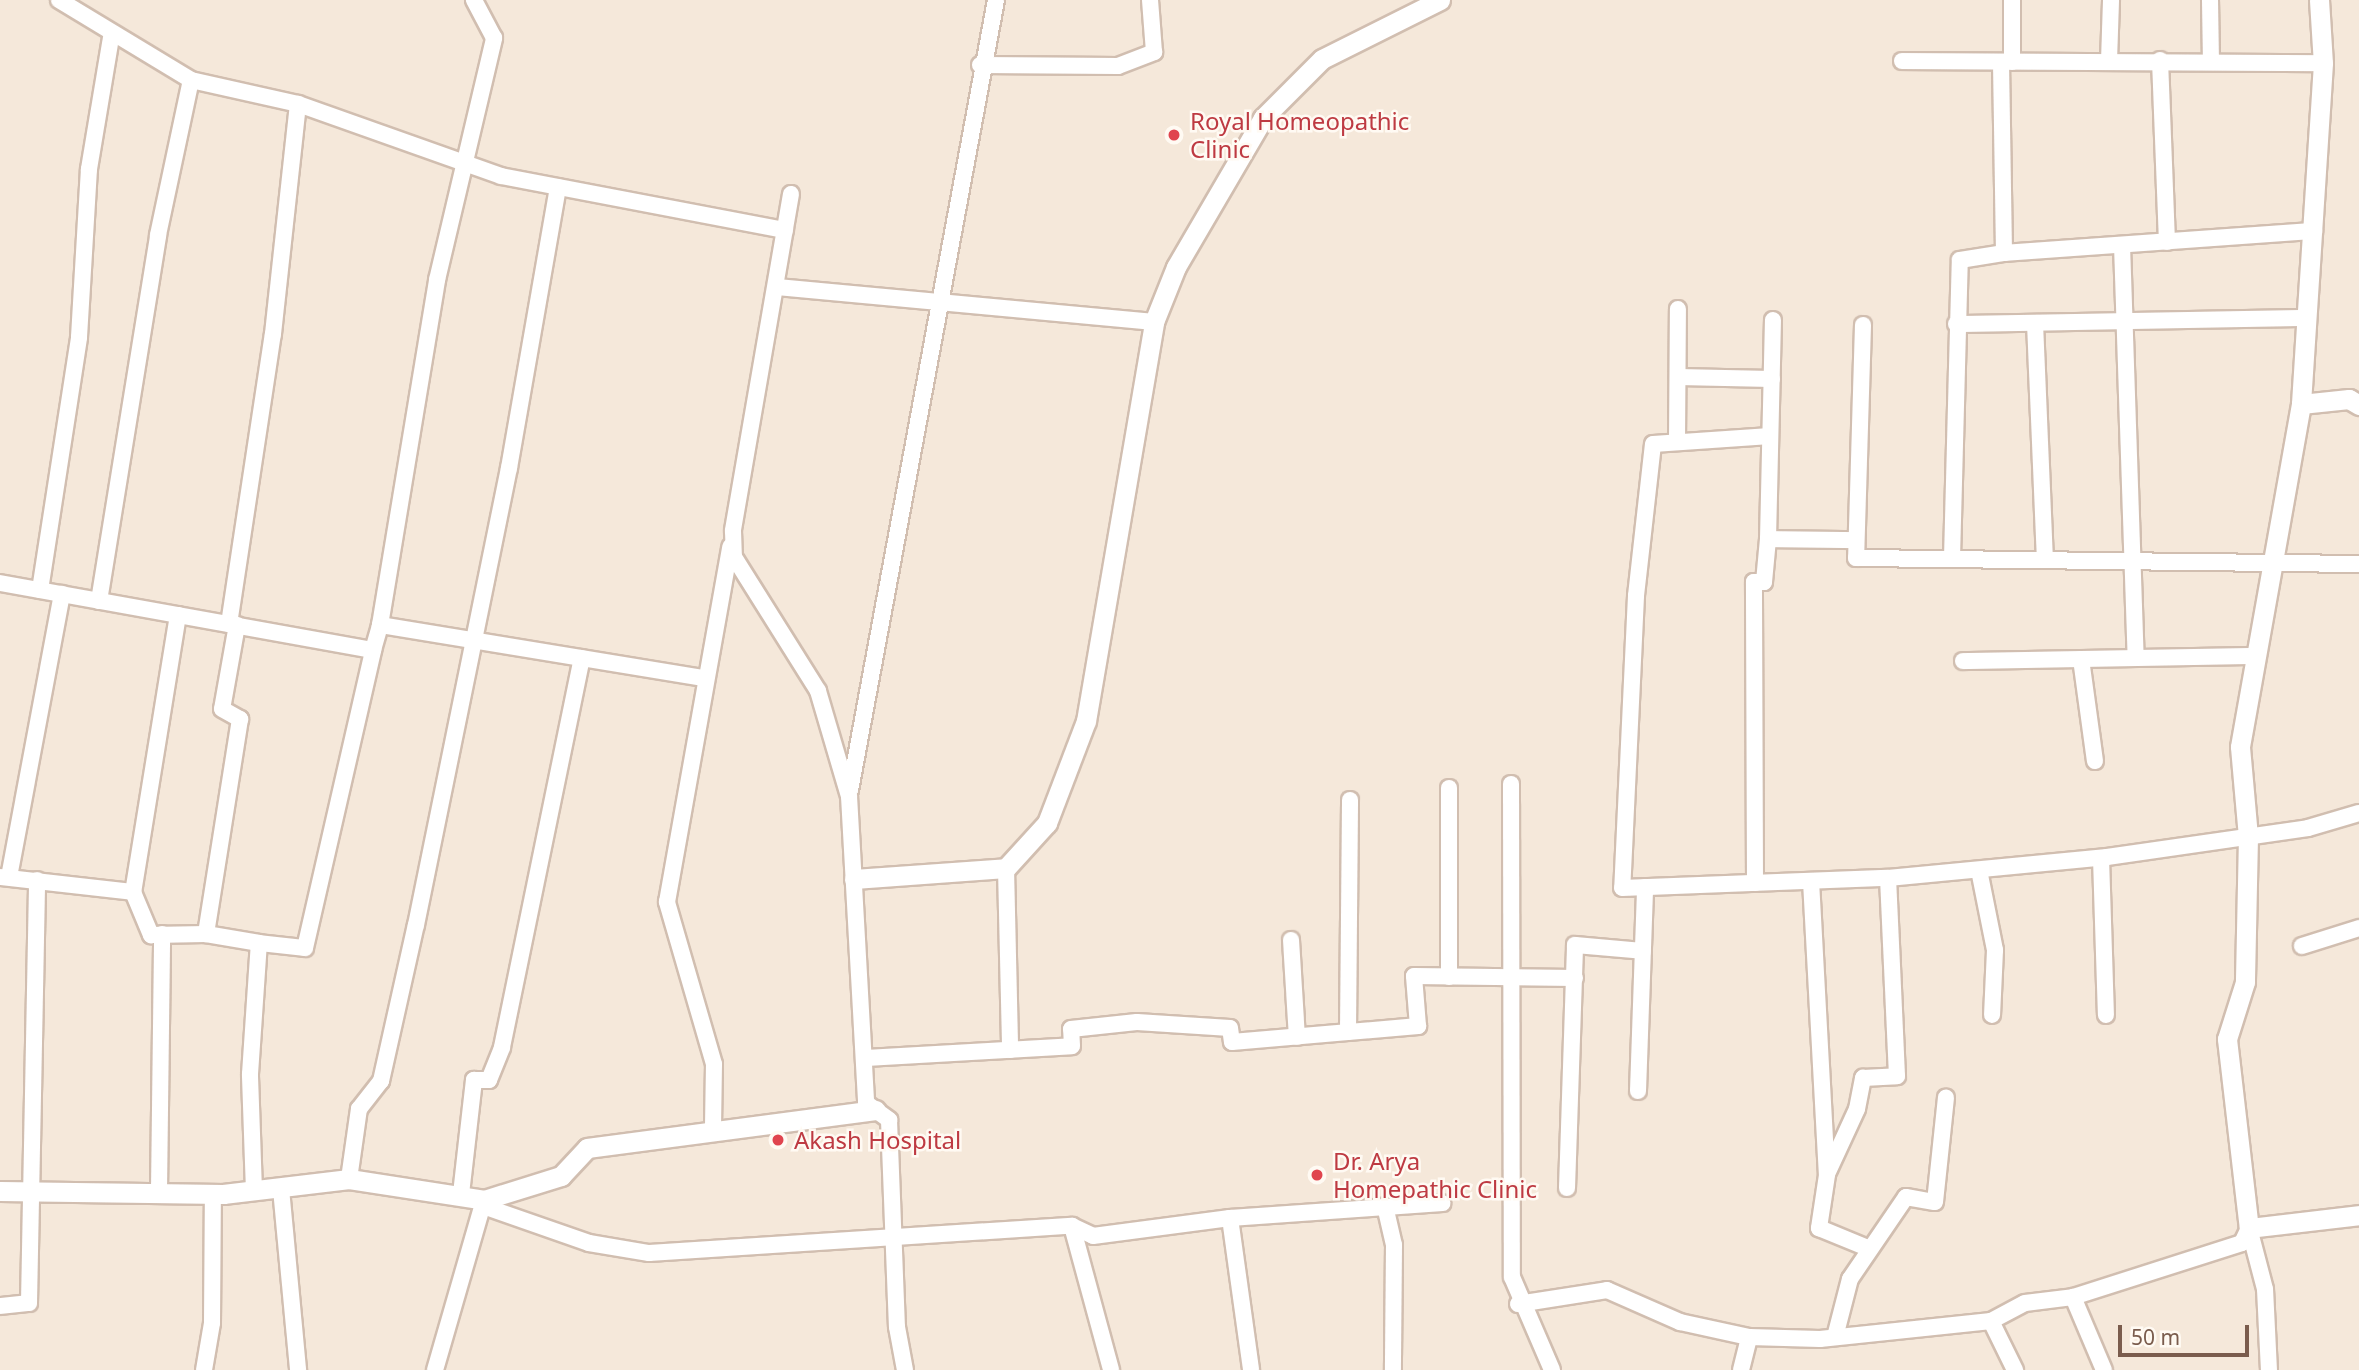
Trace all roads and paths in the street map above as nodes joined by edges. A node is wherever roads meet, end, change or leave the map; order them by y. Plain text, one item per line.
1 (59, 0) edge
2 (474, 0) edge
3 (996, 0) edge
4 (1150, 0) edge
5 (1440, 0) edge
6 (2012, 0) edge
7 (2111, 0) edge
8 (2210, 0) edge
9 (2319, 0) edge
10 (111, 37) junction
11 (1902, 61) dead end
12 (2109, 61) junction
13 (2160, 61) junction
14 (2211, 61) junction
15 (2007, 62) junction
16 (2323, 63) junction
17 (981, 65) junction
18 (191, 80) junction
19 (298, 104) junction
20 (464, 162) junction
21 (558, 187) junction
22 (790, 194) dead end
23 (785, 230) junction
24 (2314, 231) junction
25 (2167, 242) junction
26 (2122, 245) junction
27 (2004, 253) junction
28 (777, 287) junction
29 (939, 305) junction
30 (1678, 309) dead end
31 (2307, 318) junction
32 (1773, 320) dead end
33 (2124, 321) junction
34 (1154, 322) junction
35 (2035, 323) junction
36 (1956, 324) junction
37 (1863, 325) dead end
38 (1678, 377) junction
39 (1772, 379) junction
40 (2301, 404) junction
41 (2359, 405) edge
42 (1770, 436) junction
43 (1677, 442) junction
44 (733, 531) junction
45 (1768, 539) junction
46 (1856, 540) junction
47 (2045, 557) junction
48 (1952, 558) junction
49 (2133, 558) junction
50 (2273, 560) junction
51 (2359, 564) edge
52 (0, 583) edge
53 (40, 590) junction
54 (62, 594) junction
55 (99, 601) junction
56 (178, 615) junction
57 (233, 624) junction
58 (380, 625) junction
59 (475, 640) junction
60 (373, 650) junction
61 (2256, 656) junction
62 (582, 658) junction
63 (2136, 658) junction
64 (2081, 659) junction
65 (1963, 662) dead end
66 (704, 678) junction
67 (2095, 761) dead end
68 (1511, 784) dead end
69 (1449, 788) dead end
70 (849, 796) junction
71 (1350, 800) dead end
72 (2359, 813) edge
73 (2248, 836) junction
74 (2101, 858) junction
75 (1006, 868) junction
76 (1979, 870) junction
77 (4, 877) edge
78 (854, 878) junction
79 (1888, 878) junction
80 (37, 880) junction
81 (1811, 881) junction
82 (1755, 883) junction
83 (1645, 887) junction
84 (133, 892) junction
85 (2359, 928) edge
86 (162, 934) junction
87 (206, 934) junction
88 (1291, 940) dead end
89 (259, 943) junction
90 (2302, 946) dead end
91 (1643, 951) junction
92 (1449, 977) junction
93 (1511, 977) junction
94 (1575, 978) junction
95 (1992, 1015) dead end
96 (2106, 1015) dead end
97 (1348, 1032) junction
98 (1297, 1037) junction
99 (1010, 1050) junction
100 (866, 1058) junction
101 (1639, 1091) dead end
102 (1946, 1097) dead end
103 (876, 1110) junction
104 (713, 1127) junction
105 (1827, 1175) junction
106 (349, 1179) junction
107 (1567, 1188) dead end
108 (281, 1189) junction
109 (0, 1191) edge
110 (159, 1191) junction
111 (254, 1191) junction
112 (30, 1192) junction
113 (213, 1194) junction
114 (461, 1194) junction
115 (484, 1203) junction
116 (1442, 1203) dead end
117 (1385, 1206) junction
118 (2359, 1215) edge
119 (1230, 1218) junction
120 (1072, 1226) junction
121 (2249, 1228) junction
122 (893, 1234) junction
123 (1870, 1250) junction
124 (2073, 1297) junction
125 (1518, 1304) junction
126 (0, 1306) edge
127 (1991, 1321) junction
128 (1836, 1333) junction
129 (1749, 1337) junction
130 (204, 1370) edge
131 (298, 1370) edge
132 (435, 1370) edge
133 (905, 1370) edge
134 (1111, 1370) edge
135 (1251, 1370) edge
136 (1393, 1370) edge
137 (1552, 1370) edge
138 (1741, 1370) edge
139 (2015, 1370) edge
140 (2105, 1370) edge
141 (2269, 1370) edge

1 - 10 street
2 - 20 street
3 - 17 street
4 - 17 street
5 - 34 street
6 - 15 street
7 - 12 street
8 - 14 street
9 - 16 street
10 - 18 street
10 - 53 street
11 - 15 street
12 - 13 street
12 - 15 street
13 - 14 street
13 - 25 street
14 - 16 street
15 - 27 street
16 - 24 street
17 - 29 street
18 - 19 street
18 - 55 street
19 - 20 street
19 - 57 street
20 - 21 street
20 - 58 street
21 - 23 street
21 - 59 street
22 - 23 street
23 - 28 street
24 - 25 street
24 - 31 street
25 - 26 street
26 - 27 street
26 - 33 street
27 - 36 street
28 - 29 street
28 - 44 street
29 - 34 street
29 - 70 street
30 - 38 street
31 - 33 street
31 - 40 street
32 - 39 street
33 - 35 street
33 - 49 street
34 - 75 street
35 - 36 street
35 - 47 street
36 - 48 street
37 - 46 street
38 - 39 street
38 - 43 street
39 - 42 street
40 - 41 street
40 - 50 street
42 - 43 street
42 - 45 street
43 - 83 street
44 - 66 street
44 - 70 street
45 - 46 street
45 - 82 street
46 - 48 street
47 - 48 street
47 - 49 street
49 - 50 street
49 - 63 street
50 - 51 street
50 - 61 street
52 - 53 street
53 - 54 street
54 - 55 street
54 - 77 street
55 - 56 street
56 - 57 street
56 - 84 street
57 - 60 street
57 - 87 street
58 - 59 street
58 - 60 street
59 - 62 street
59 - 106 street
60 - 89 street
61 - 63 street
61 - 73 street
62 - 66 street
62 - 114 street
63 - 64 street
64 - 65 street
64 - 67 street
66 - 104 street
68 - 93 street
69 - 92 street
70 - 78 street
71 - 97 street
72 - 73 street
73 - 74 street
73 - 121 street
74 - 76 street
74 - 96 street
75 - 78 street
75 - 99 street
76 - 79 street
76 - 95 street
77 - 80 street
78 - 100 street
79 - 81 street
79 - 105 street
80 - 84 street
80 - 112 street
81 - 82 street
81 - 105 street
82 - 83 street
83 - 91 street
84 - 86 street
85 - 90 street
86 - 87 street
86 - 110 street
87 - 89 street
88 - 98 street
89 - 111 street
91 - 94 street
91 - 101 street
92 - 93 street
92 - 97 street
93 - 94 street
93 - 125 street
94 - 107 street
97 - 98 street
98 - 99 street
99 - 100 street
100 - 103 street
102 - 123 street
103 - 104 street
103 - 122 street
104 - 115 street
105 - 123 street
106 - 108 street
106 - 114 street
108 - 111 street
108 - 131 street
109 - 112 street
110 - 112 street
110 - 113 street
111 - 113 street
112 - 126 street
113 - 130 street
114 - 115 street
115 - 122 street
115 - 132 street
116 - 117 street
117 - 119 street
117 - 136 street
118 - 121 street
119 - 120 street
119 - 135 street
120 - 122 street
120 - 134 street
121 - 124 street
121 - 141 street
122 - 133 street
123 - 128 street
124 - 127 street
124 - 140 street
125 - 129 street
125 - 137 street
127 - 128 street
127 - 139 street
128 - 129 street
129 - 138 street

